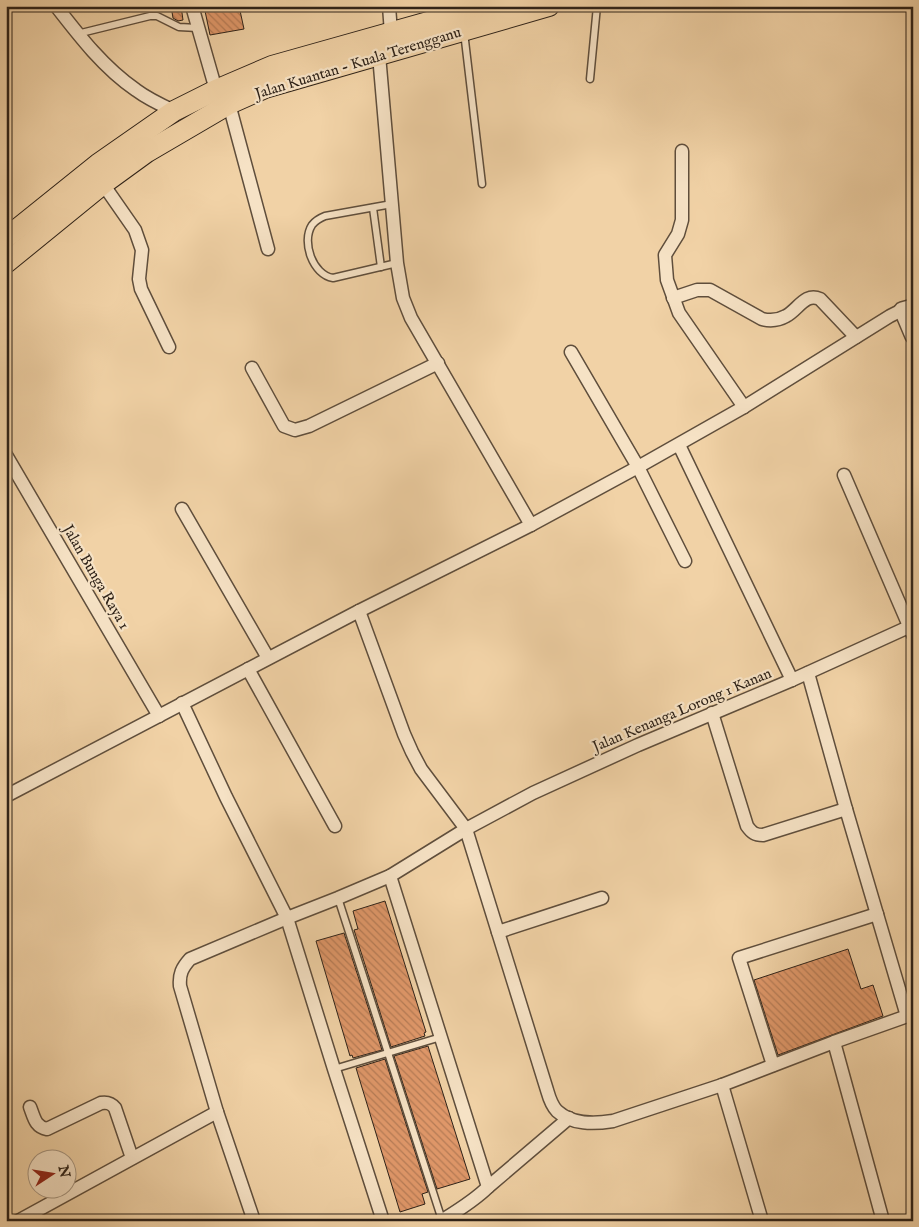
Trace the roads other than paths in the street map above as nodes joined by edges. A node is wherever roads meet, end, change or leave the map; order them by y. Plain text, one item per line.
1 (56, 6) edge
2 (192, 6) edge
3 (389, 6) edge
4 (485, 6) edge
5 (549, 6) edge
6 (597, 6) edge
7 (198, 28) junction
8 (464, 31) junction
9 (391, 33) junction
10 (78, 34) junction
11 (379, 55) junction
12 (590, 79) dead end
13 (222, 97) junction
14 (174, 111) junction
15 (682, 152) dead end
16 (103, 184) junction
17 (482, 184) dead end
18 (392, 204) junction
19 (373, 208) junction
20 (6, 238) edge
21 (268, 250) dead end
22 (6, 263) edge
23 (397, 263) junction
24 (381, 267) junction
25 (673, 298) junction
26 (907, 308) edge
27 (913, 336) edge
28 (856, 337) junction
29 (169, 347) dead end
30 (571, 352) dead end
31 (438, 363) junction
32 (252, 368) dead end
33 (744, 407) junction
34 (678, 445) junction
35 (6, 455) edge
36 (638, 467) junction
37 (844, 476) dead end
38 (182, 509) dead end
39 (532, 525) junction
40 (685, 561) dead end
41 (359, 611) junction
42 (912, 629) edge
43 (268, 658) junction
44 (248, 669) junction
45 (808, 673) junction
46 (792, 680) junction
47 (182, 703) junction
48 (712, 713) junction
49 (158, 716) junction
50 (6, 796) edge
51 (846, 809) junction
52 (335, 826) dead end
53 (466, 829) junction
54 (390, 876) junction
55 (338, 898) junction
56 (602, 898) dead end
57 (877, 914) junction
58 (287, 918) junction
59 (498, 932) junction
60 (910, 1015) edge
61 (441, 1037) junction
62 (834, 1042) junction
63 (389, 1052) junction
64 (773, 1065) junction
65 (334, 1069) junction
66 (722, 1085) junction
67 (30, 1107) dead end
68 (217, 1112) junction
69 (569, 1118) junction
70 (132, 1158) junction
71 (488, 1187) junction
72 (441, 1220) edge
73 (18, 1221) edge
74 (254, 1221) edge
75 (383, 1221) edge
76 (762, 1221) edge
77 (883, 1221) edge

1 - 10 street
2 - 7 street
3 - 9 street
4 - 9 highway, Jalan Kuantan - Kuala Terengganu
5 - 8 highway, Jalan Kuantan - Kuala Terengganu
6 - 12 lane
7 - 10 lane
7 - 13 street
8 - 11 highway, Jalan Kuantan - Kuala Terengganu
8 - 17 lane
9 - 13 highway, Jalan Kuantan - Kuala Terengganu
10 - 14 street
11 - 13 highway, Jalan Kuantan - Kuala Terengganu
11 - 18 street
13 - 14 highway, Jalan Kuantan - Kuala Terengganu
13 - 16 highway, Jalan Kuantan - Kuala Terengganu
13 - 21 street
14 - 20 highway, Jalan Kuantan - Kuala Terengganu
15 - 25 street
16 - 22 highway, Jalan Kuantan - Kuala Terengganu
16 - 29 street
18 - 19 lane
18 - 23 street
19 - 24 lane
19 - 24 lane
23 - 24 lane
23 - 31 street
25 - 28 street
25 - 33 street
26 - 27 street
26 - 28 street
28 - 33 street
30 - 36 street
31 - 32 street
31 - 39 street
33 - 34 street
34 - 36 street
34 - 46 street
35 - 49 street, Jalan Bunga Raya 1
36 - 39 street
36 - 40 street
37 - 42 street
38 - 43 street
39 - 41 street
41 - 43 street
41 - 53 street
42 - 45 street, Jalan Kenanga Lorong 1 Kanan
43 - 44 street
44 - 47 street
44 - 52 street
45 - 46 street, Jalan Kenanga Lorong 1 Kanan
45 - 51 street
46 - 48 street, Jalan Kenanga Lorong 1 Kanan
47 - 49 street
47 - 58 street
48 - 51 street
48 - 53 street, Jalan Kenanga Lorong 1 Kanan
49 - 50 street
51 - 57 street
53 - 54 street, Jalan Kenanga Lorong 1 Kanan
53 - 59 street
54 - 55 street, Jalan Kenanga Lorong 1 Kanan
54 - 61 street
55 - 58 street, Jalan Kenanga Lorong 1 Kanan
55 - 63 lane
56 - 59 street
57 - 60 street
57 - 64 street
58 - 65 street
58 - 68 street, Jalan Kenanga Lorong 1 Kanan
59 - 69 street
60 - 62 street
61 - 63 lane
61 - 71 street
62 - 64 street
62 - 77 street
63 - 65 lane
63 - 72 lane
64 - 66 street
65 - 75 street
66 - 69 street
66 - 76 street
67 - 70 street
68 - 70 street
68 - 74 street, Jalan Kenanga Lorong 1 Kanan
69 - 71 street
70 - 73 street
71 - 72 street

